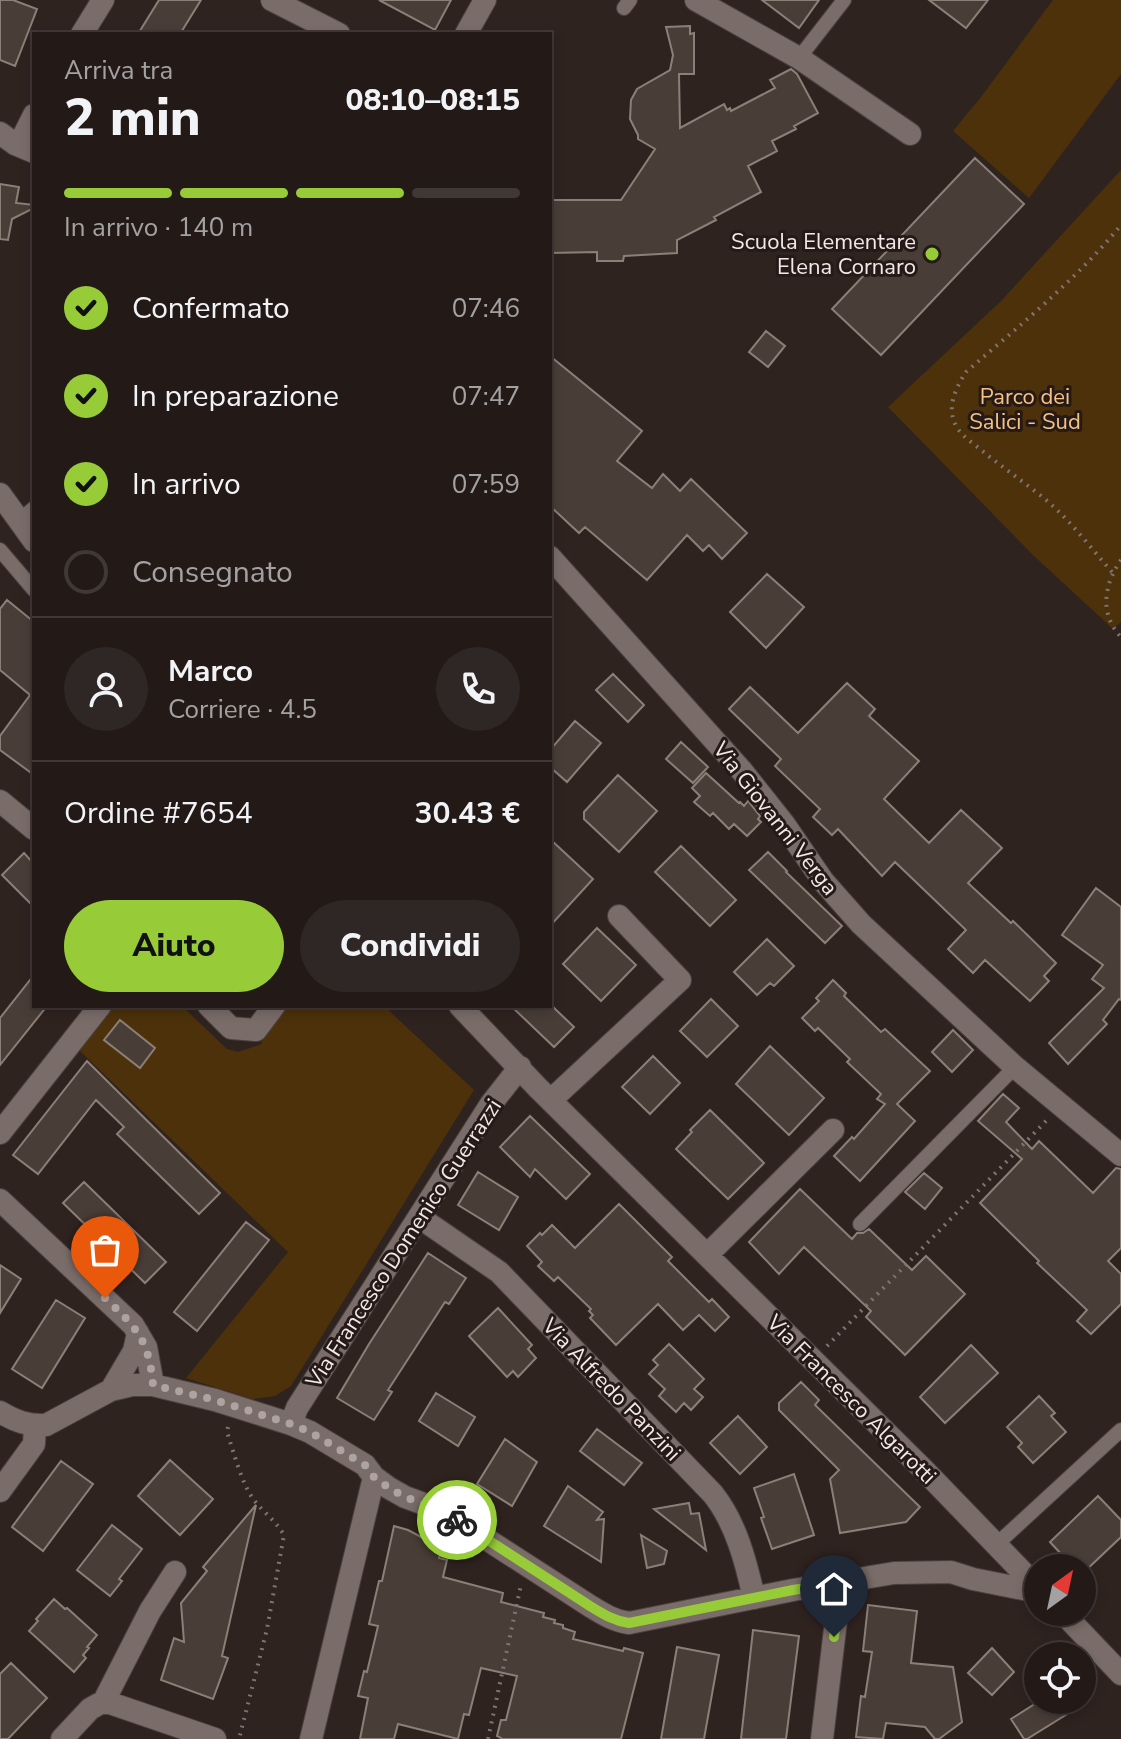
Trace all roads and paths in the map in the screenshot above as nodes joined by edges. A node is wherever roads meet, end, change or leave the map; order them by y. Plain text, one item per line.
1 (103, 0) edge
2 (272, 0) edge
3 (485, 0) edge
4 (696, 0) edge
5 (844, 0) edge
6 (83, 32) edge
7 (335, 32) edge
8 (467, 32) edge
9 (799, 58) junction
10 (32, 118) edge
11 (910, 134) dead end
12 (14, 144) edge
13 (1121, 225) edge
14 (0, 494) edge
15 (26, 514) edge
16 (32, 534) edge
17 (0, 550) edge
18 (552, 559) edge
19 (1121, 560) edge
20 (1112, 572) junction
21 (32, 588) edge
22 (1121, 637) edge
23 (0, 801) edge
24 (32, 827) edge
25 (619, 916) dead end
26 (98, 1008) edge
27 (211, 1008) edge
28 (272, 1008) edge
29 (462, 1008) edge
30 (520, 1067) junction
31 (1015, 1067) junction
32 (551, 1100) junction
33 (1051, 1115) dead end
34 (833, 1130) dead end
35 (0, 1133) edge
36 (1121, 1155) edge
37 (0, 1200) edge
38 (419, 1217) junction
39 (860, 1224) dead end
40 (708, 1254) junction
41 (138, 1333) junction
42 (824, 1349) dead end
43 (153, 1385) junction
44 (111, 1390) junction
45 (0, 1412) edge
46 (228, 1424) dead end
47 (291, 1424) junction
48 (35, 1426) junction
49 (1121, 1430) edge
50 (374, 1477) junction
51 (0, 1491) edge
52 (997, 1544) junction
53 (530, 1568) junction
54 (175, 1572) dead end
55 (1024, 1574) edge
56 (837, 1583) junction
57 (1024, 1588) edge
58 (754, 1598) junction
59 (1075, 1626) edge
60 (1121, 1674) edge
61 (104, 1701) junction
62 (62, 1739) edge
63 (215, 1739) edge
64 (239, 1739) edge
65 (311, 1739) edge
66 (488, 1739) edge
67 (822, 1739) edge

1 - 6 street
2 - 7 street
3 - 8 street
4 - 9 street
5 - 9 lane
9 - 11 street
10 - 12 street
13 - 20 path
14 - 15 street
15 - 16 street
17 - 21 lane
18 - 31 street, Via Giovanni Verga
19 - 20 path
20 - 22 path
23 - 24 street
25 - 32 street
26 - 35 street
27 - 28 street
29 - 30 street, Via Francesco Algarotti
30 - 32 street, Via Francesco Algarotti
30 - 38 street, Via Francesco Domenico Guerrazzi
31 - 36 street, Via Giovanni Verga
31 - 39 lane
32 - 40 street, Via Francesco Algarotti
33 - 42 path
34 - 40 street
37 - 41 street
38 - 47 street, Via Francesco Domenico Guerrazzi
38 - 58 street, Via Alfredo Panzini
40 - 52 street, Via Francesco Algarotti
41 - 43 street
41 - 44 street
43 - 44 street
43 - 47 street
44 - 48 street
45 - 48 street
46 - 64 path
47 - 50 street
48 - 51 street
49 - 52 lane
50 - 53 street
50 - 65 street
52 - 55 street, Via Francesco Algarotti
53 - 58 street
53 - 66 path
54 - 61 street
56 - 57 street
56 - 58 street
56 - 67 street
59 - 60 street
61 - 62 street
61 - 63 street

